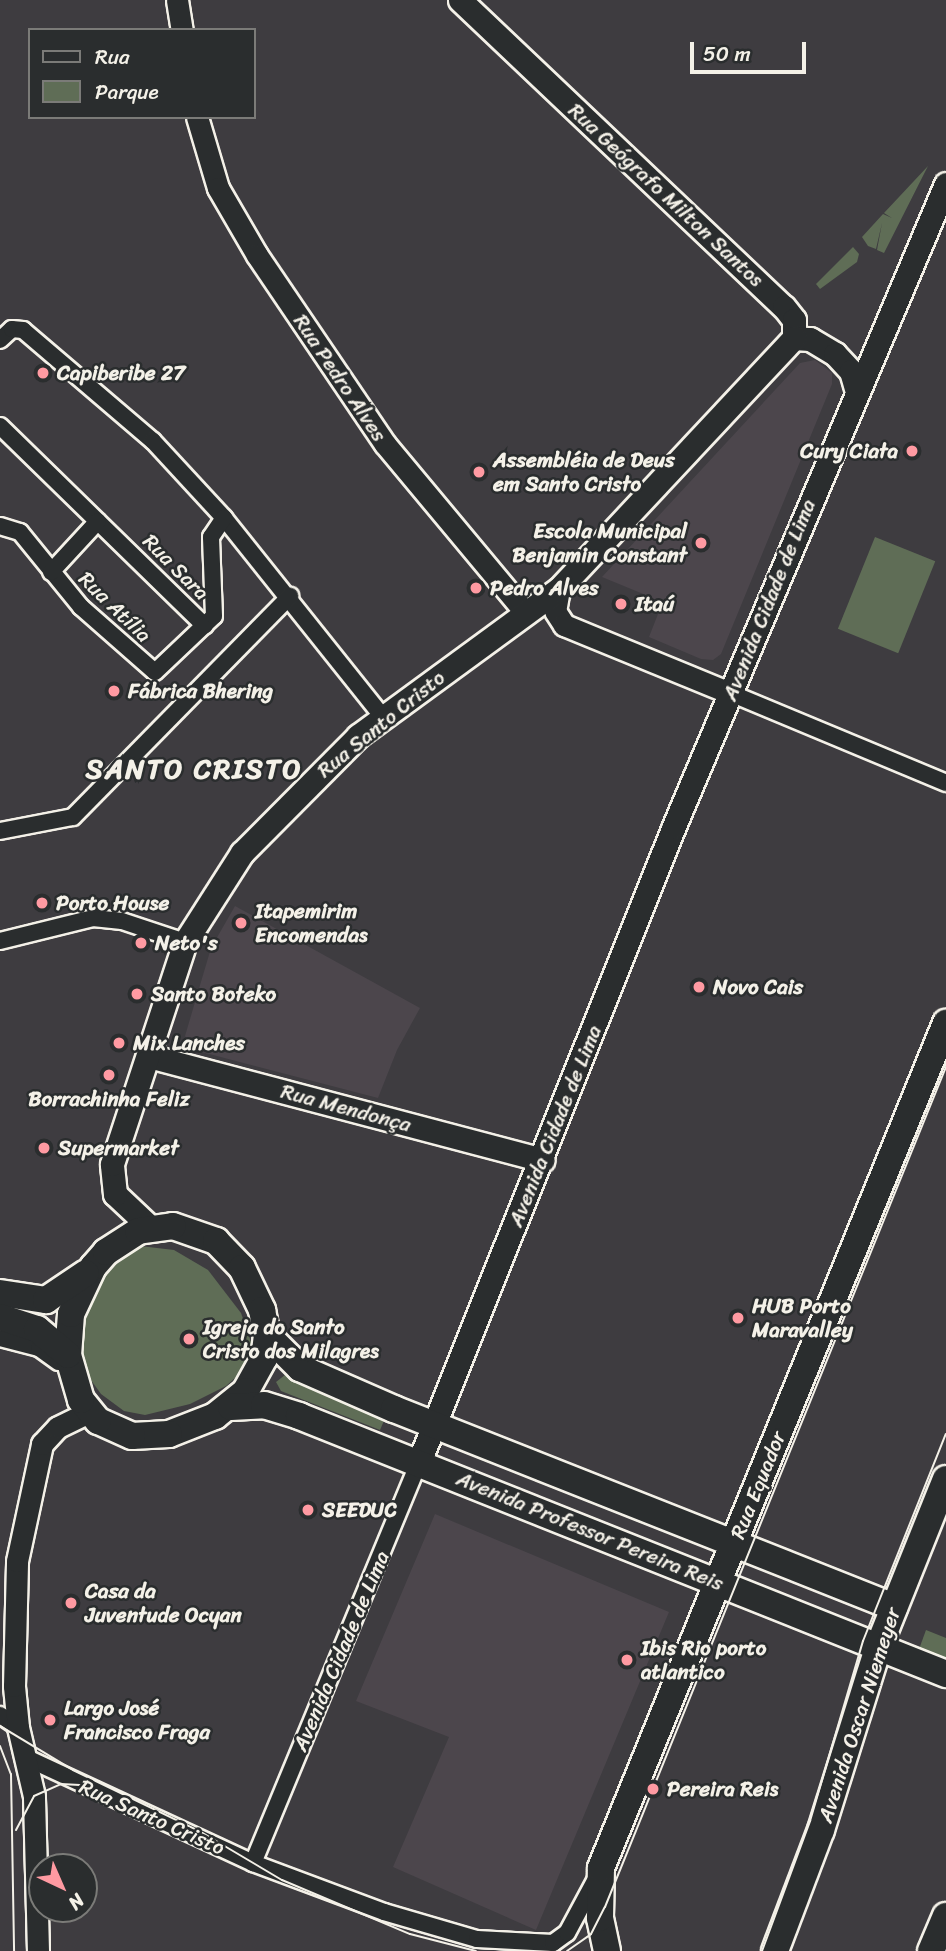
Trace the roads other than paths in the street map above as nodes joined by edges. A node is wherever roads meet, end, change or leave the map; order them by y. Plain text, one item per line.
1 (177, 0) edge
2 (460, 0) edge
3 (182, 28) edge
4 (198, 119) edge
5 (946, 184) edge
6 (794, 338) junction
7 (0, 340) edge
8 (856, 388) junction
9 (0, 426) edge
10 (224, 517) junction
11 (98, 520) junction
12 (0, 526) edge
13 (51, 572) junction
14 (559, 589) junction
15 (290, 596) junction
16 (526, 614) junction
17 (205, 625) junction
18 (730, 693) junction
19 (383, 717) junction
20 (946, 783) edge
21 (0, 831) edge
22 (0, 942) edge
23 (184, 942) junction
24 (946, 1023) edge
25 (149, 1056) junction
26 (542, 1160) junction
27 (150, 1227) junction
28 (93, 1267) junction
29 (0, 1293) edge
30 (0, 1317) edge
31 (267, 1335) junction
32 (0, 1338) edge
33 (68, 1355) junction
34 (74, 1382) junction
35 (231, 1406) junction
36 (89, 1412) junction
37 (433, 1425) junction
38 (419, 1462) junction
39 (946, 1479) edge
40 (733, 1545) junction
41 (9, 1559) edge
42 (717, 1584) junction
43 (894, 1607) junction
44 (878, 1648) junction
45 (946, 1674) edge
46 (0, 1715) edge
47 (18, 1727) junction
48 (27, 1758) junction
49 (253, 1863) junction
50 (601, 1868) junction
51 (946, 1916) edge
52 (38, 1951) edge
53 (607, 1951) edge
54 (775, 1951) edge
55 (932, 1951) edge

1 - 3 street
2 - 6 main road, Rua Geógrafo Milton Santos
4 - 16 street, Rua Pedro Alves
5 - 8 main road, Avenida Cidade de Lima
6 - 8 main road
6 - 14 main road, Rua Santo Cristo
7 - 10 street
8 - 18 main road, Avenida Cidade de Lima
9 - 11 street, Rua Sara
10 - 15 street
10 - 17 street, Rua Sara
11 - 13 street
11 - 17 street, Rua Sara
12 - 13 street, Rua Atília
13 - 17 street, Rua Atília
14 - 16 main road, Rua Santo Cristo
14 - 18 street
15 - 19 street
15 - 21 street
16 - 19 main road, Rua Santo Cristo
18 - 20 street
18 - 26 main road, Avenida Cidade de Lima
19 - 23 main road, Rua Santo Cristo
22 - 23 street
23 - 25 main road, Rua Santo Cristo
24 - 40 main road, Rua Equador
25 - 26 main road, Rua Mendonça
25 - 27 main road, Rua Santo Cristo
26 - 37 main road, Avenida Cidade de Lima
27 - 28 main road
27 - 31 main road
28 - 29 main road
28 - 33 main road
30 - 33 main road
31 - 35 main road
31 - 37 main road, Avenida Professor Pereira Reis
32 - 34 street
33 - 34 main road
34 - 36 main road
35 - 36 main road
35 - 38 main road, Avenida Professor Pereira Reis
36 - 41 street
37 - 38 main road, Avenida Cidade de Lima
37 - 40 main road, Avenida Professor Pereira Reis
38 - 42 main road, Avenida Professor Pereira Reis
38 - 49 street, Avenida Cidade de Lima
39 - 43 main road, Avenida Oscar Niemeyer
40 - 42 main road, Rua Equador
40 - 43 main road, Avenida Professor Pereira Reis
41 - 47 street
42 - 44 main road, Avenida Professor Pereira Reis
42 - 50 main road, Rua Equador
43 - 44 main road, Avenida Oscar Niemeyer
44 - 45 main road, Avenida Professor Pereira Reis
44 - 54 main road, Avenida Oscar Niemeyer
46 - 47 street
47 - 48 street
48 - 49 street, Rua Santo Cristo
48 - 52 street
49 - 50 street, Rua Santo Cristo
50 - 53 main road, Rua Equador
51 - 55 main road

